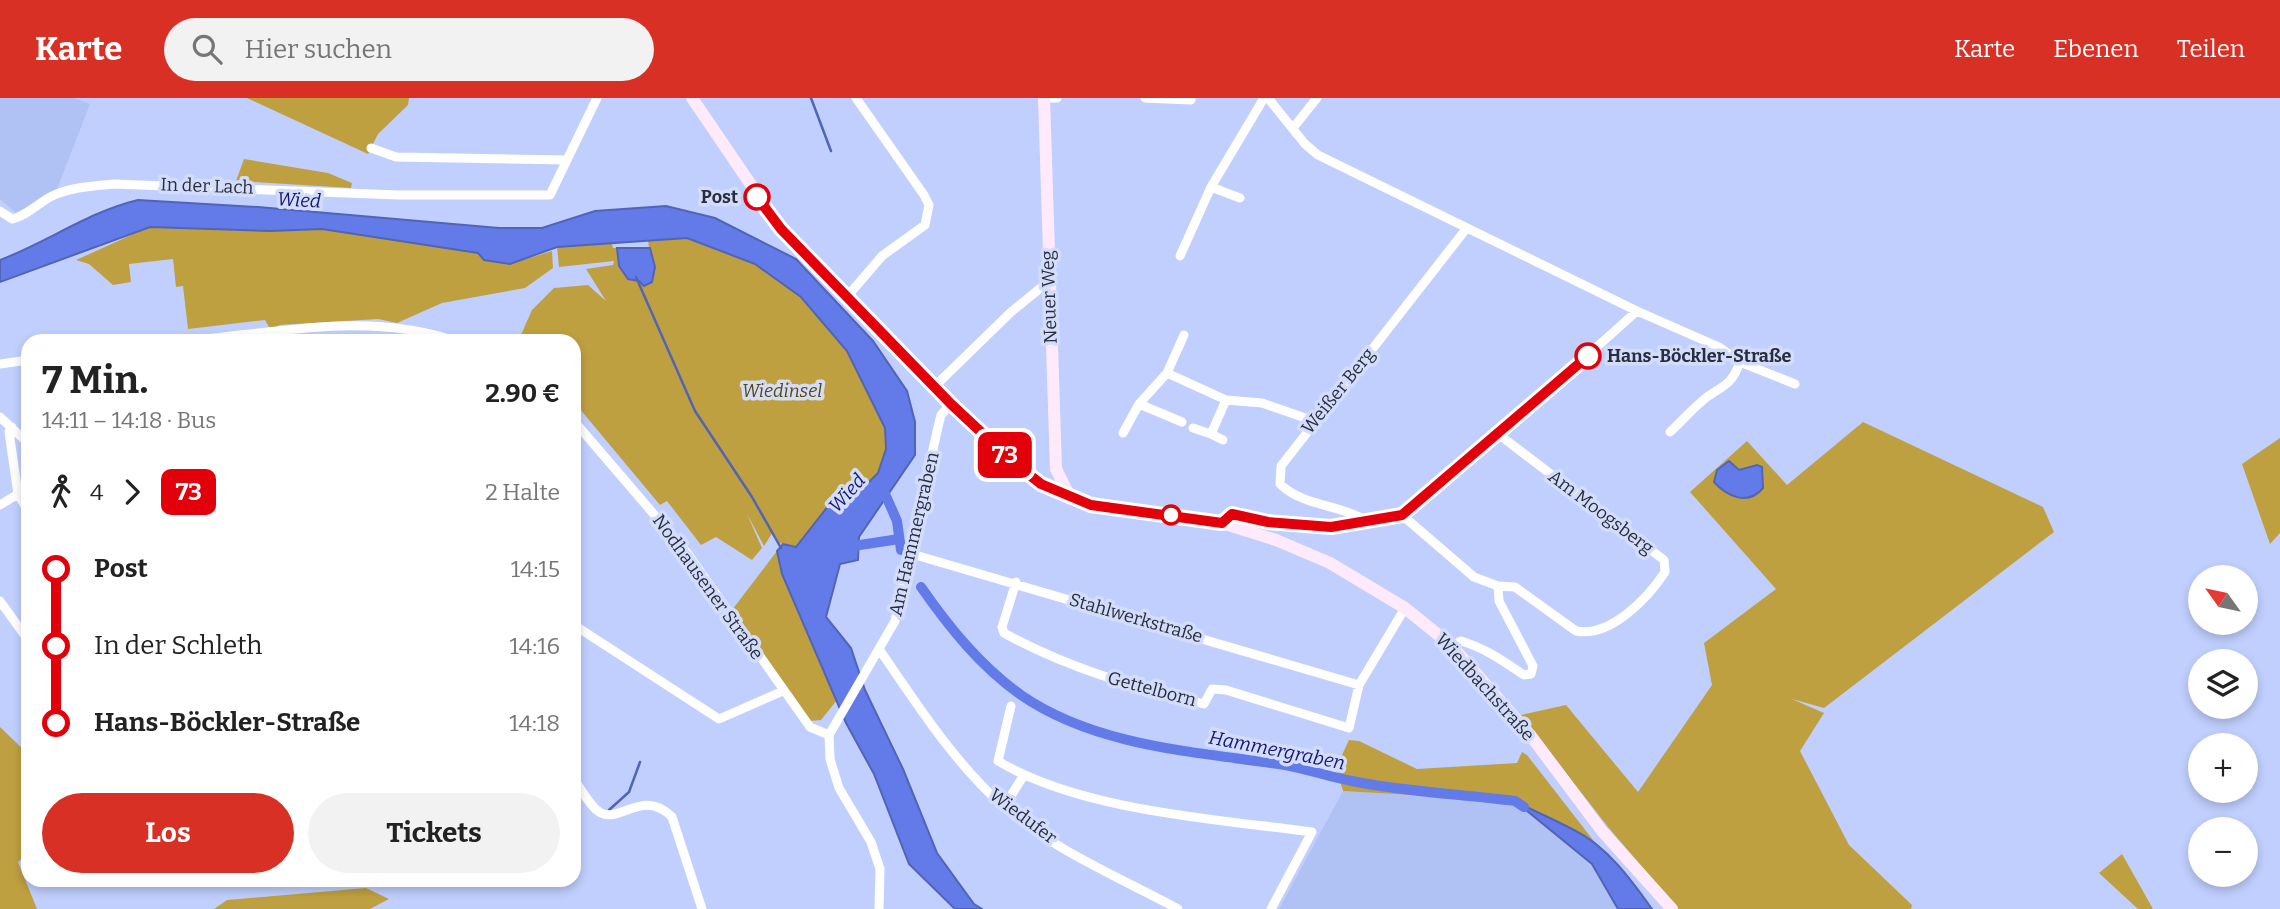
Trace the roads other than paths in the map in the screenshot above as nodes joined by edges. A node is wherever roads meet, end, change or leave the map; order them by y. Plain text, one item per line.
1 (597, 98) edge
2 (692, 98) edge
3 (856, 98) edge
4 (1044, 98) edge
5 (1057, 98) edge
6 (1145, 98) edge
7 (1266, 98) edge
8 (1317, 98) edge
9 (1191, 100) dead end
10 (1293, 128) junction
11 (371, 148) dead end
12 (566, 160) junction
13 (1211, 187) junction
14 (1240, 198) dead end
15 (0, 211) edge
16 (1466, 229) junction
17 (1180, 256) dead end
18 (1049, 285) junction
19 (846, 298) junction
20 (1637, 311) junction
21 (264, 334) edge
22 (428, 334) edge
23 (1184, 335) dead end
24 (21, 361) edge
25 (1740, 362) junction
26 (0, 364) edge
27 (1167, 373) junction
28 (1795, 384) dead end
29 (934, 387) junction
30 (1227, 400) junction
31 (951, 404) junction
32 (1139, 404) junction
33 (0, 417) edge
34 (1314, 421) junction
35 (1182, 422) dead end
36 (12, 427) junction
37 (1193, 428) dead end
38 (581, 429) edge
39 (1670, 432) dead end
40 (1123, 433) dead end
41 (1498, 433) junction
42 (1211, 434) junction
43 (21, 436) edge
44 (1223, 440) dead end
45 (1068, 493) junction
46 (18, 495) junction
47 (21, 500) edge
48 (0, 505) edge
49 (1402, 515) junction
50 (1365, 520) junction
51 (1222, 523) junction
52 (912, 554) junction
53 (1016, 582) junction
54 (1498, 586) junction
55 (0, 601) edge
56 (1405, 608) junction
57 (21, 630) edge
58 (581, 630) edge
59 (1452, 646) junction
60 (879, 649) junction
61 (1359, 685) junction
62 (783, 691) junction
63 (1011, 706) dead end
64 (829, 735) junction
65 (1024, 775) junction
66 (581, 789) edge
67 (1004, 807) junction
68 (702, 909) edge
69 (879, 909) edge
70 (1178, 909) edge
71 (1271, 909) edge
72 (1672, 909) edge

1 - 12 street
2 - 19 main road, Wiedbachstraße
3 - 19 street
4 - 5 street
4 - 18 main road, Neuer Weg
6 - 9 street
7 - 10 street
7 - 13 street
8 - 10 street
10 - 16 street
11 - 12 street
12 - 15 street, In der Lach
13 - 14 street
13 - 17 street
16 - 20 street
16 - 34 street, Weißer Berg
18 - 29 street
18 - 45 main road, Neuer Weg
19 - 29 main road, Wiedbachstraße
20 - 25 street
20 - 41 street
21 - 22 street
23 - 27 street
24 - 26 street
25 - 28 street
25 - 39 street
27 - 30 street
27 - 32 street
29 - 31 main road, Wiedbachstraße
30 - 34 street
30 - 42 street
31 - 45 main road, Wiedbachstraße
31 - 52 street, Am Hammergraben
32 - 35 street
32 - 40 street
33 - 36 street
34 - 50 street, Weißer Berg
36 - 43 street
36 - 46 street
37 - 42 street
38 - 62 street, Nodhausener Straße
41 - 49 street
41 - 54 street, Am Moogsberg
42 - 44 street
45 - 51 main road, Wiedbachstraße
46 - 47 street
46 - 48 street
49 - 50 street
49 - 54 street, Am Moogsberg
50 - 51 street
51 - 56 main road, Wiedbachstraße
52 - 53 street, Stahlwerkstraße
52 - 60 street, Am Hammergraben
53 - 61 street, Stahlwerkstraße
53 - 61 street, Gettelborn
54 - 59 street
55 - 57 street
56 - 59 main road, Wiedbachstraße
56 - 61 street
58 - 62 street
59 - 72 main road, Wiedbachstraße
60 - 64 street, Am Hammergraben
60 - 67 street, Wiedufer
62 - 64 street, Nodhausener Straße
63 - 65 street
64 - 69 street
65 - 67 street
65 - 71 street
66 - 68 street
67 - 70 street, Wiedufer

